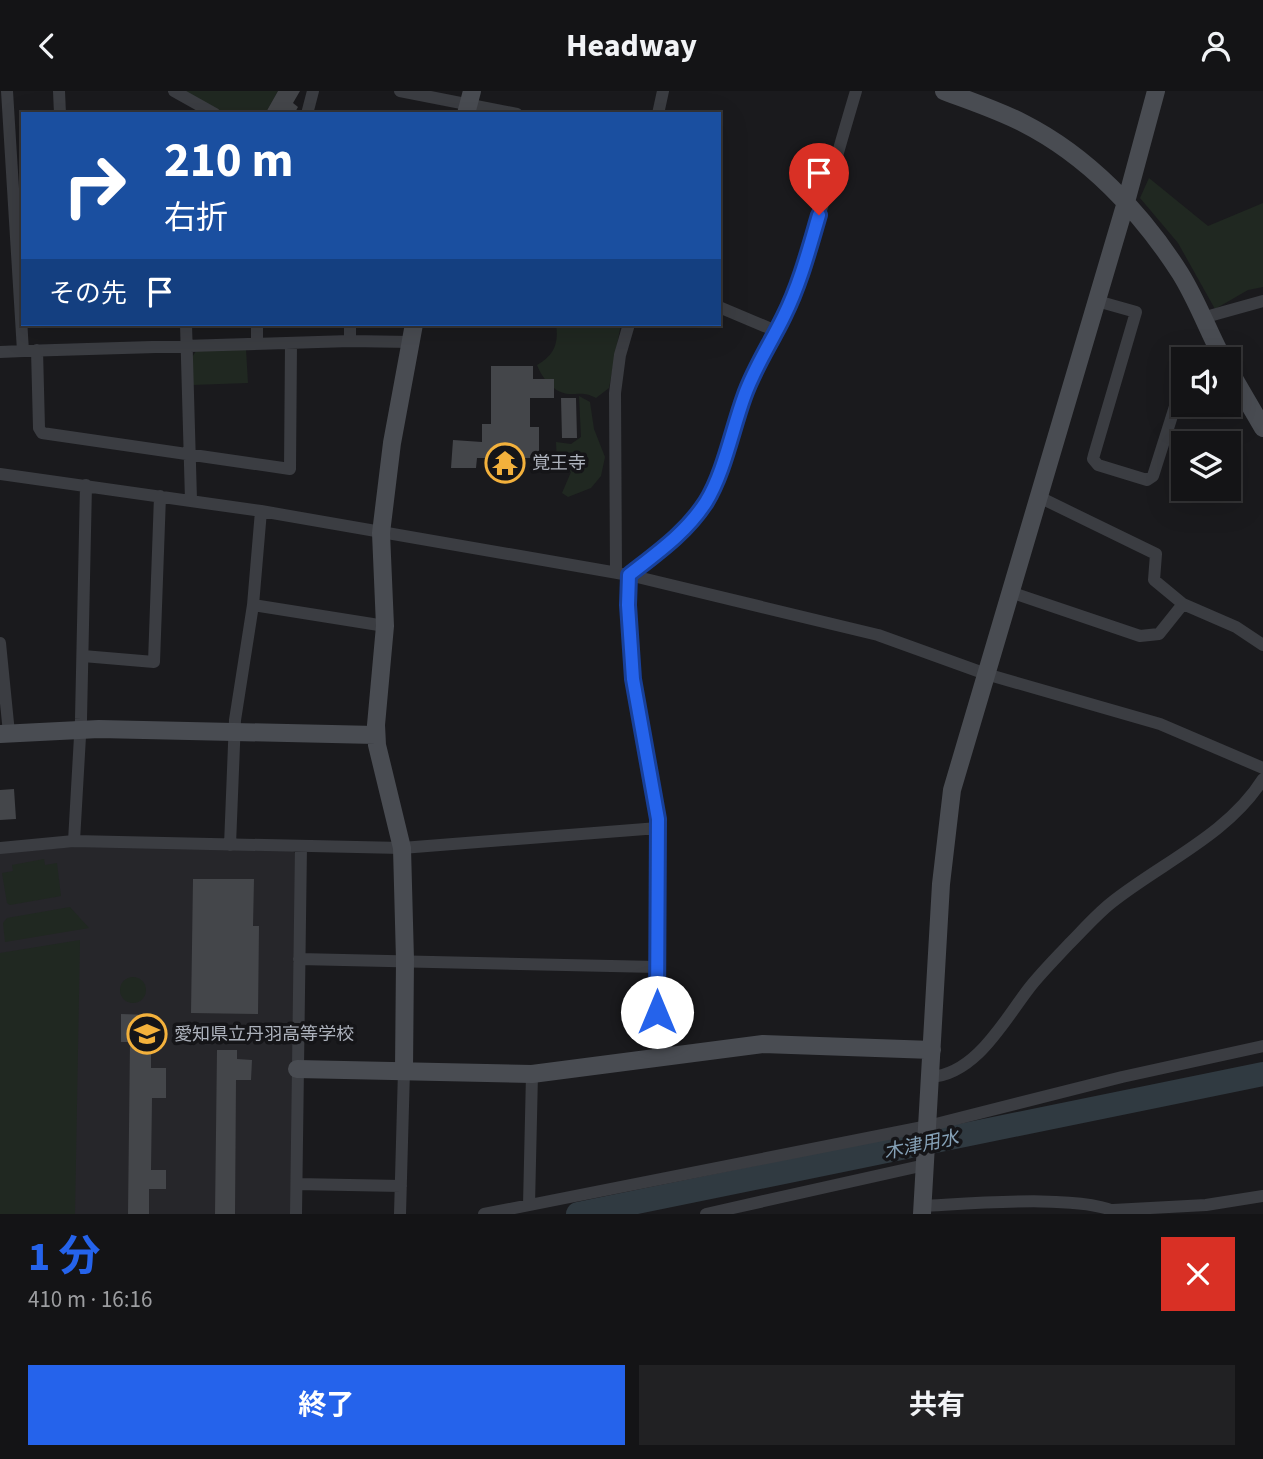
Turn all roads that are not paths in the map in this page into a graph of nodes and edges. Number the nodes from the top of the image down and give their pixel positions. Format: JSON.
{"nodes":[{"id":1,"x":7,"y":91,"type":"edge"},
{"id":2,"x":59,"y":91,"type":"edge"},
{"id":3,"x":174,"y":91,"type":"edge"},
{"id":4,"x":313,"y":91,"type":"edge"},
{"id":5,"x":400,"y":91,"type":"edge"},
{"id":6,"x":663,"y":91,"type":"edge"},
{"id":7,"x":856,"y":91,"type":"edge"},
{"id":8,"x":944,"y":91,"type":"edge"},
{"id":9,"x":1156,"y":91,"type":"edge"},
{"id":10,"x":469,"y":103,"type":"edge"},
{"id":11,"x":60,"y":112,"type":"edge"},
{"id":12,"x":211,"y":112,"type":"edge"},
{"id":13,"x":308,"y":112,"type":"edge"},
{"id":14,"x":508,"y":112,"type":"edge"},
{"id":15,"x":658,"y":112,"type":"edge"},
{"id":16,"x":16,"y":143,"type":"edge"},
{"id":17,"x":1126,"y":202,"type":"junction"},
{"id":18,"x":19,"y":210,"type":"edge"},
{"id":19,"x":21,"y":281,"type":"edge"},
{"id":20,"x":1097,"y":301,"type":"junction"},
{"id":21,"x":1263,"y":301,"type":"edge"},
{"id":22,"x":721,"y":308,"type":"edge"},
{"id":23,"x":1202,"y":318,"type":"junction"},
{"id":24,"x":22,"y":326,"type":"edge"},
{"id":25,"x":186,"y":326,"type":"edge"},
{"id":26,"x":257,"y":326,"type":"edge"},
{"id":27,"x":349,"y":326,"type":"edge"},
{"id":28,"x":628,"y":326,"type":"edge"},
{"id":29,"x":776,"y":331,"type":"junction"},
{"id":30,"x":413,"y":333,"type":"edge"},
{"id":31,"x":350,"y":341,"type":"junction"},
{"id":32,"x":257,"y":344,"type":"junction"},
{"id":33,"x":291,"y":344,"type":"junction"},
{"id":34,"x":187,"y":345,"type":"junction"},
{"id":35,"x":1217,"y":347,"type":"edge"},
{"id":36,"x":37,"y":350,"type":"junction"},
{"id":37,"x":23,"y":351,"type":"junction"},
{"id":38,"x":0,"y":352,"type":"edge"},
{"id":39,"x":1241,"y":390,"type":"edge"},
{"id":40,"x":1172,"y":417,"type":"edge"},
{"id":41,"x":1263,"y":428,"type":"edge"},
{"id":42,"x":191,"y":455,"type":"junction"},
{"id":43,"x":0,"y":474,"type":"edge"},
{"id":44,"x":86,"y":485,"type":"junction"},
{"id":45,"x":160,"y":496,"type":"junction"},
{"id":46,"x":1039,"y":497,"type":"junction"},
{"id":47,"x":191,"y":500,"type":"junction"},
{"id":48,"x":261,"y":511,"type":"junction"},
{"id":49,"x":381,"y":533,"type":"junction"},
{"id":50,"x":623,"y":574,"type":"junction"},
{"id":51,"x":1010,"y":592,"type":"junction"},
{"id":52,"x":1183,"y":604,"type":"junction"},
{"id":53,"x":253,"y":605,"type":"junction"},
{"id":54,"x":385,"y":626,"type":"junction"},
{"id":55,"x":0,"y":643,"type":"edge"},
{"id":56,"x":1263,"y":645,"type":"edge"},
{"id":57,"x":83,"y":656,"type":"junction"},
{"id":58,"x":1,"y":671,"type":"edge"},
{"id":59,"x":986,"y":674,"type":"junction"},
{"id":60,"x":80,"y":730,"type":"junction"},
{"id":61,"x":234,"y":732,"type":"junction"},
{"id":62,"x":7,"y":734,"type":"edge"},
{"id":63,"x":376,"y":735,"type":"junction"},
{"id":64,"x":1263,"y":768,"type":"edge"},
{"id":65,"x":1263,"y":779,"type":"edge"},
{"id":66,"x":658,"y":828,"type":"junction"},
{"id":67,"x":74,"y":841,"type":"junction"},
{"id":68,"x":230,"y":845,"type":"junction"},
{"id":69,"x":301,"y":846,"type":"junction"},
{"id":70,"x":0,"y":848,"type":"edge"},
{"id":71,"x":402,"y":848,"type":"junction"},
{"id":72,"x":299,"y":958,"type":"junction"},
{"id":73,"x":405,"y":960,"type":"junction"},
{"id":74,"x":657,"y":967,"type":"junction"},
{"id":75,"x":1263,"y":1046,"type":"edge"},
{"id":76,"x":932,"y":1050,"type":"junction"},
{"id":77,"x":658,"y":1058,"type":"junction"},
{"id":78,"x":297,"y":1069,"type":"junction"},
{"id":79,"x":404,"y":1070,"type":"junction"},
{"id":80,"x":532,"y":1074,"type":"junction"},
{"id":81,"x":930,"y":1077,"type":"junction"},
{"id":82,"x":928,"y":1126,"type":"junction"},
{"id":83,"x":925,"y":1162,"type":"junction"},
{"id":84,"x":297,"y":1184,"type":"junction"},
{"id":85,"x":401,"y":1186,"type":"junction"},
{"id":86,"x":1263,"y":1196,"type":"edge"},
{"id":87,"x":529,"y":1205,"type":"junction"},
{"id":88,"x":923,"y":1210,"type":"edge"},
{"id":89,"x":1116,"y":1212,"type":"edge"},
{"id":90,"x":296,"y":1214,"type":"edge"},
{"id":91,"x":400,"y":1214,"type":"edge"},
{"id":92,"x":484,"y":1214,"type":"edge"},
{"id":93,"x":706,"y":1214,"type":"edge"}],
"edges":[{"from":1,"to":16,"type":"street"},
{"from":2,"to":11,"type":"street"},
{"from":3,"to":12,"type":"street"},
{"from":4,"to":13,"type":"street"},
{"from":5,"to":10,"type":"street"},
{"from":6,"to":15,"type":"street"},
{"from":7,"to":29,"type":"street"},
{"from":8,"to":17,"type":"street"},
{"from":9,"to":17,"type":"street"},
{"from":10,"to":14,"type":"street"},
{"from":16,"to":18,"type":"street"},
{"from":17,"to":20,"type":"street"},
{"from":17,"to":23,"type":"street"},
{"from":18,"to":19,"type":"street"},
{"from":20,"to":40,"type":"street"},
{"from":20,"to":46,"type":"street"},
{"from":21,"to":23,"type":"street"},
{"from":22,"to":29,"type":"street"},
{"from":23,"to":35,"type":"street"},
{"from":24,"to":37,"type":"street"},
{"from":25,"to":34,"type":"street"},
{"from":26,"to":32,"type":"street"},
{"from":27,"to":31,"type":"street"},
{"from":28,"to":50,"type":"street"},
{"from":29,"to":50,"type":"street"},
{"from":30,"to":31,"type":"street"},
{"from":30,"to":49,"type":"street"},
{"from":31,"to":33,"type":"street"},
{"from":32,"to":33,"type":"street"},
{"from":32,"to":34,"type":"street"},
{"from":33,"to":42,"type":"street"},
{"from":34,"to":36,"type":"street"},
{"from":34,"to":42,"type":"street"},
{"from":36,"to":37,"type":"street"},
{"from":36,"to":42,"type":"street"},
{"from":37,"to":38,"type":"street"},
{"from":39,"to":41,"type":"street"},
{"from":42,"to":47,"type":"street"},
{"from":43,"to":44,"type":"street"},
{"from":44,"to":45,"type":"street"},
{"from":44,"to":57,"type":"street"},
{"from":45,"to":47,"type":"street"},
{"from":45,"to":57,"type":"street"},
{"from":46,"to":51,"type":"street"},
{"from":46,"to":52,"type":"street"},
{"from":47,"to":48,"type":"street"},
{"from":48,"to":49,"type":"street"},
{"from":48,"to":53,"type":"street"},
{"from":49,"to":50,"type":"street"},
{"from":49,"to":54,"type":"street"},
{"from":50,"to":59,"type":"street"},
{"from":50,"to":66,"type":"street"},
{"from":51,"to":52,"type":"street"},
{"from":51,"to":59,"type":"street"},
{"from":52,"to":56,"type":"street"},
{"from":53,"to":54,"type":"street"},
{"from":53,"to":61,"type":"street"},
{"from":54,"to":63,"type":"street"},
{"from":55,"to":58,"type":"street"},
{"from":57,"to":60,"type":"street"},
{"from":58,"to":62,"type":"street"},
{"from":59,"to":64,"type":"street"},
{"from":59,"to":76,"type":"street"},
{"from":60,"to":61,"type":"street"},
{"from":60,"to":62,"type":"street"},
{"from":60,"to":67,"type":"street"},
{"from":61,"to":63,"type":"street"},
{"from":61,"to":68,"type":"street"},
{"from":63,"to":71,"type":"street"},
{"from":65,"to":81,"type":"street"},
{"from":66,"to":71,"type":"street"},
{"from":66,"to":74,"type":"street"},
{"from":67,"to":68,"type":"street"},
{"from":67,"to":70,"type":"street"},
{"from":68,"to":69,"type":"street"},
{"from":69,"to":71,"type":"street"},
{"from":69,"to":72,"type":"street"},
{"from":71,"to":73,"type":"street"},
{"from":72,"to":73,"type":"street"},
{"from":72,"to":78,"type":"street"},
{"from":73,"to":74,"type":"street"},
{"from":73,"to":79,"type":"street"},
{"from":74,"to":77,"type":"street"},
{"from":75,"to":82,"type":"street"},
{"from":76,"to":77,"type":"street"},
{"from":76,"to":81,"type":"street"},
{"from":77,"to":80,"type":"street"},
{"from":78,"to":79,"type":"street"},
{"from":78,"to":84,"type":"street"},
{"from":79,"to":80,"type":"street"},
{"from":79,"to":85,"type":"street"},
{"from":80,"to":87,"type":"street"},
{"from":81,"to":82,"type":"street"},
{"from":82,"to":83,"type":"street"},
{"from":82,"to":87,"type":"street"},
{"from":83,"to":88,"type":"street"},
{"from":83,"to":93,"type":"street"},
{"from":84,"to":85,"type":"street"},
{"from":84,"to":90,"type":"street"},
{"from":85,"to":91,"type":"street"},
{"from":86,"to":89,"type":"street"},
{"from":87,"to":92,"type":"street"},
{"from":88,"to":89,"type":"street"}]}
